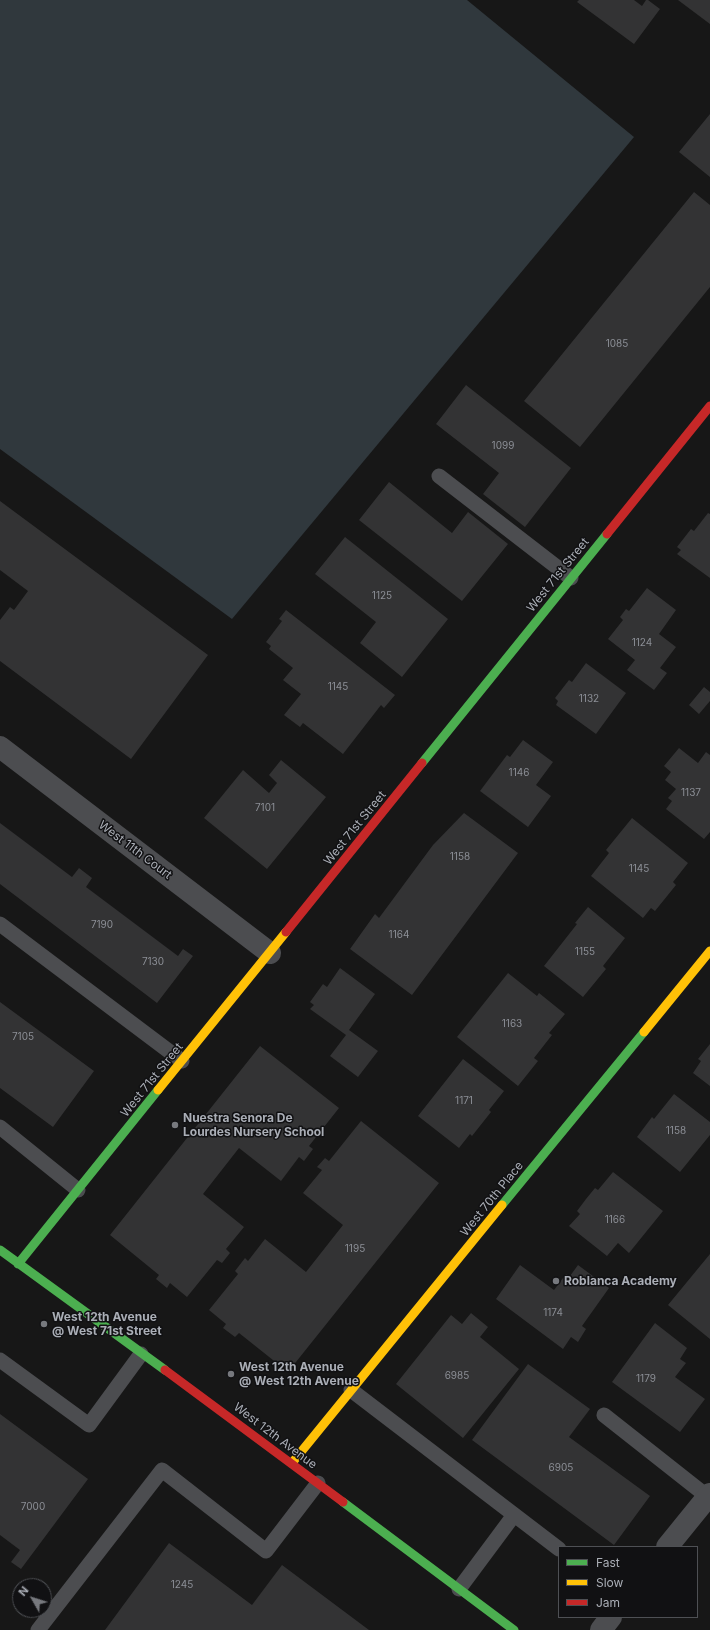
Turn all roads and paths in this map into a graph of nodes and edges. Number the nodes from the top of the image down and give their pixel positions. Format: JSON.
{"nodes":[{"id":1,"x":710,"y":406,"type":"edge"},
{"id":2,"x":439,"y":476,"type":"dead end"},
{"id":3,"x":571,"y":578,"type":"junction"},
{"id":4,"x":0,"y":748,"type":"edge"},
{"id":5,"x":0,"y":924,"type":"edge"},
{"id":6,"x":710,"y":951,"type":"edge"},
{"id":7,"x":270,"y":953,"type":"junction"},
{"id":8,"x":182,"y":1061,"type":"junction"},
{"id":9,"x":0,"y":1127,"type":"edge"},
{"id":10,"x":78,"y":1190,"type":"junction"},
{"id":11,"x":0,"y":1250,"type":"edge"},
{"id":12,"x":18,"y":1264,"type":"junction"},
{"id":13,"x":141,"y":1354,"type":"junction"},
{"id":14,"x":0,"y":1360,"type":"edge"},
{"id":15,"x":351,"y":1390,"type":"junction"},
{"id":16,"x":604,"y":1415,"type":"dead end"},
{"id":17,"x":292,"y":1463,"type":"junction"},
{"id":18,"x":318,"y":1483,"type":"junction"},
{"id":19,"x":709,"y":1495,"type":"edge"},
{"id":20,"x":514,"y":1515,"type":"junction"},
{"id":21,"x":668,"y":1546,"type":"edge"},
{"id":22,"x":558,"y":1548,"type":"edge"},
{"id":23,"x":459,"y":1589,"type":"junction"},
{"id":24,"x":610,"y":1618,"type":"edge"},
{"id":25,"x":38,"y":1630,"type":"edge"},
{"id":26,"x":514,"y":1630,"type":"edge"},
{"id":27,"x":601,"y":1630,"type":"edge"}],
"edges":[{"from":1,"to":3,"type":"street","name":"West 71st Street"},
{"from":2,"to":3,"type":"lane"},
{"from":3,"to":7,"type":"street","name":"West 71st Street"},
{"from":4,"to":7,"type":"street","name":"West 11th Court"},
{"from":5,"to":8,"type":"lane"},
{"from":6,"to":15,"type":"street","name":"West 70th Place"},
{"from":7,"to":8,"type":"street","name":"West 71st Street"},
{"from":8,"to":10,"type":"street","name":"West 71st Street"},
{"from":9,"to":10,"type":"lane"},
{"from":10,"to":12,"type":"street","name":"West 71st Street"},
{"from":11,"to":12,"type":"street","name":"West 12th Avenue"},
{"from":12,"to":13,"type":"street","name":"West 12th Avenue"},
{"from":13,"to":14,"type":"lane"},
{"from":13,"to":17,"type":"street","name":"West 12th Avenue"},
{"from":15,"to":17,"type":"street","name":"West 70th Place"},
{"from":15,"to":20,"type":"lane"},
{"from":16,"to":19,"type":"lane"},
{"from":17,"to":18,"type":"street","name":"West 12th Avenue"},
{"from":18,"to":23,"type":"street","name":"West 12th Avenue"},
{"from":18,"to":25,"type":"lane"},
{"from":19,"to":21,"type":"street"},
{"from":20,"to":22,"type":"lane"},
{"from":20,"to":23,"type":"lane"},
{"from":23,"to":26,"type":"street","name":"West 12th Avenue"},
{"from":24,"to":27,"type":"street"}]}
